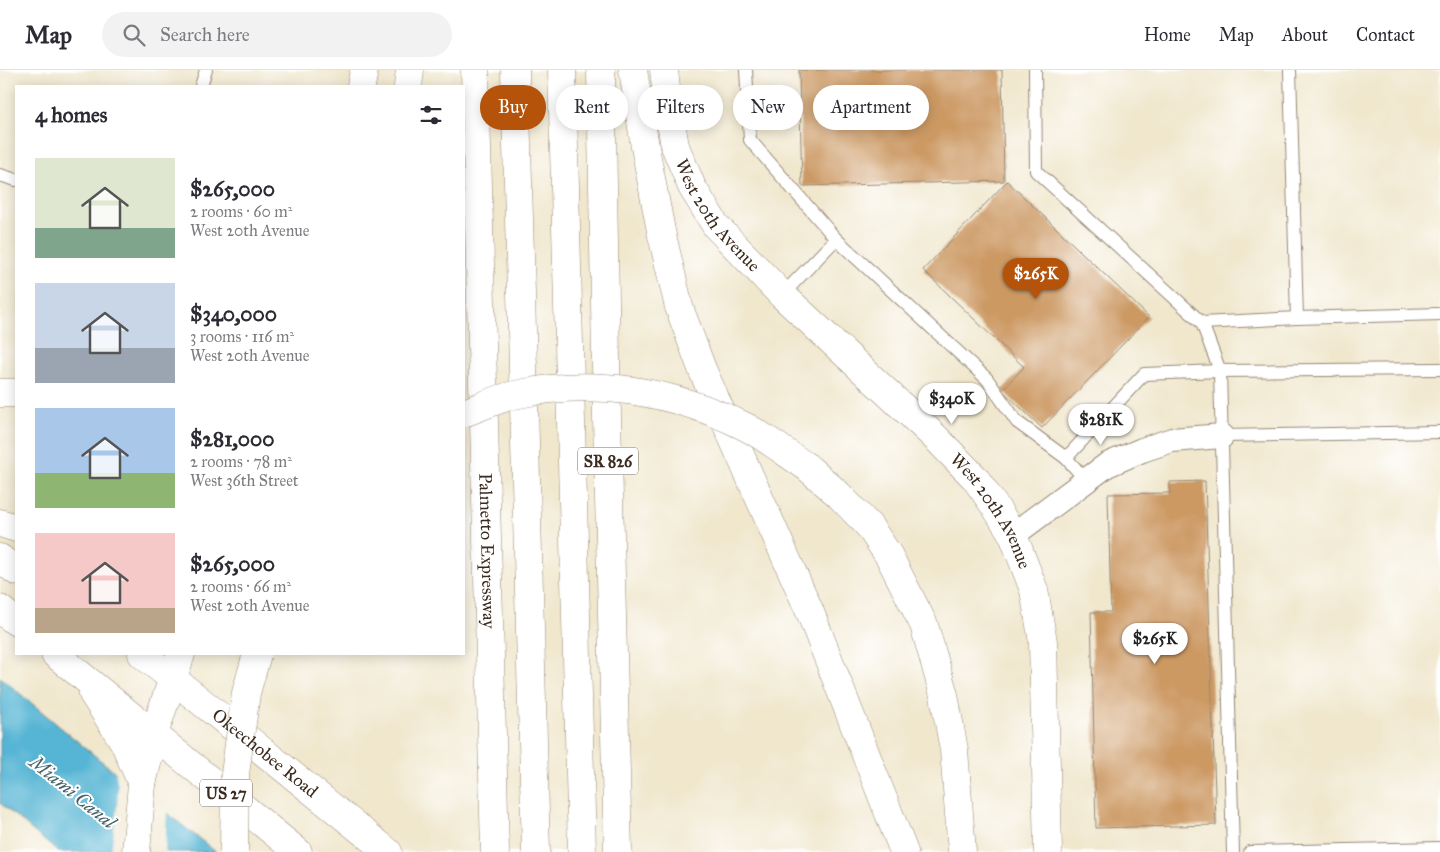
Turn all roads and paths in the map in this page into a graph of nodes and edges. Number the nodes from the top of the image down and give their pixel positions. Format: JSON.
{"nodes":[{"id":1,"x":206,"y":70,"type":"edge"},
{"id":2,"x":364,"y":70,"type":"edge"},
{"id":3,"x":410,"y":70,"type":"edge"},
{"id":4,"x":475,"y":70,"type":"edge"},
{"id":5,"x":515,"y":70,"type":"edge"},
{"id":6,"x":562,"y":70,"type":"edge"},
{"id":7,"x":601,"y":70,"type":"edge"},
{"id":8,"x":633,"y":70,"type":"edge"},
{"id":9,"x":664,"y":70,"type":"edge"},
{"id":10,"x":746,"y":70,"type":"edge"},
{"id":11,"x":1035,"y":70,"type":"edge"},
{"id":12,"x":1290,"y":70,"type":"edge"},
{"id":13,"x":201,"y":85,"type":"edge"},
{"id":14,"x":361,"y":85,"type":"edge"},
{"id":15,"x":408,"y":85,"type":"edge"},
{"id":16,"x":0,"y":176,"type":"edge"},
{"id":17,"x":15,"y":180,"type":"edge"},
{"id":18,"x":836,"y":239,"type":"junction"},
{"id":19,"x":782,"y":295,"type":"junction"},
{"id":20,"x":1440,"y":314,"type":"edge"},
{"id":21,"x":1297,"y":318,"type":"junction"},
{"id":22,"x":1202,"y":323,"type":"junction"},
{"id":23,"x":1440,"y":369,"type":"edge"},
{"id":24,"x":1220,"y":372,"type":"junction"},
{"id":25,"x":0,"y":393,"type":"edge"},
{"id":26,"x":15,"y":393,"type":"edge"},
{"id":27,"x":465,"y":412,"type":"edge"},
{"id":28,"x":1440,"y":432,"type":"edge"},
{"id":29,"x":1222,"y":436,"type":"junction"},
{"id":30,"x":1066,"y":458,"type":"junction"},
{"id":31,"x":1086,"y":480,"type":"junction"},
{"id":32,"x":0,"y":523,"type":"edge"},
{"id":33,"x":15,"y":528,"type":"edge"},
{"id":34,"x":1013,"y":534,"type":"junction"},
{"id":35,"x":0,"y":541,"type":"edge"},
{"id":36,"x":15,"y":553,"type":"edge"},
{"id":37,"x":0,"y":558,"type":"edge"},
{"id":38,"x":15,"y":570,"type":"edge"},
{"id":39,"x":0,"y":609,"type":"edge"},
{"id":40,"x":15,"y":621,"type":"edge"},
{"id":41,"x":56,"y":655,"type":"edge"},
{"id":42,"x":128,"y":655,"type":"edge"},
{"id":43,"x":145,"y":655,"type":"edge"},
{"id":44,"x":257,"y":655,"type":"edge"},
{"id":45,"x":177,"y":666,"type":"edge"},
{"id":46,"x":81,"y":675,"type":"junction"},
{"id":47,"x":154,"y":734,"type":"junction"},
{"id":48,"x":142,"y":784,"type":"junction"},
{"id":49,"x":1440,"y":848,"type":"edge"},
{"id":50,"x":136,"y":852,"type":"edge"},
{"id":51,"x":234,"y":852,"type":"edge"},
{"id":52,"x":298,"y":852,"type":"edge"},
{"id":53,"x":388,"y":852,"type":"edge"},
{"id":54,"x":495,"y":852,"type":"edge"},
{"id":55,"x":536,"y":852,"type":"edge"},
{"id":56,"x":582,"y":852,"type":"edge"},
{"id":57,"x":618,"y":852,"type":"edge"},
{"id":58,"x":904,"y":852,"type":"edge"},
{"id":59,"x":962,"y":852,"type":"edge"},
{"id":60,"x":1048,"y":852,"type":"edge"},
{"id":61,"x":1233,"y":852,"type":"edge"},
{"id":62,"x":1250,"y":852,"type":"edge"}],
"edges":[{"from":1,"to":13,"type":"lane"},
{"from":2,"to":14,"type":"main road"},
{"from":3,"to":15,"type":"main road"},
{"from":4,"to":54,"type":"main road","name":"Palmetto Expressway"},
{"from":5,"to":55,"type":"main road"},
{"from":6,"to":56,"type":"main road"},
{"from":7,"to":57,"type":"main road","number":"SR 826"},
{"from":8,"to":58,"type":"main road"},
{"from":9,"to":19,"type":"main road","name":"West 20th Avenue"},
{"from":10,"to":18,"type":"lane"},
{"from":11,"to":22,"type":"lane"},
{"from":12,"to":21,"type":"lane"},
{"from":16,"to":17,"type":"lane"},
{"from":18,"to":19,"type":"lane"},
{"from":18,"to":30,"type":"lane"},
{"from":19,"to":34,"type":"main road","name":"West 20th Avenue"},
{"from":20,"to":21,"type":"lane"},
{"from":21,"to":22,"type":"lane"},
{"from":22,"to":24,"type":"lane"},
{"from":23,"to":24,"type":"lane"},
{"from":24,"to":29,"type":"lane"},
{"from":24,"to":30,"type":"lane"},
{"from":25,"to":26,"type":"main road"},
{"from":27,"to":59,"type":"main road","bridge":true},
{"from":28,"to":29,"type":"lane"},
{"from":29,"to":31,"type":"street"},
{"from":29,"to":61,"type":"lane"},
{"from":30,"to":31,"type":"lane"},
{"from":31,"to":34,"type":"street"},
{"from":32,"to":33,"type":"main road"},
{"from":34,"to":60,"type":"main road","name":"West 20th Avenue"},
{"from":35,"to":36,"type":"main road"},
{"from":37,"to":38,"type":"main road"},
{"from":39,"to":40,"type":"main road"},
{"from":41,"to":46,"type":"main road","number":"US 27"},
{"from":42,"to":45,"type":"main road"},
{"from":43,"to":45,"type":"main road","name":"Okeechobee Road"},
{"from":44,"to":51,"type":"main road","bridge":true},
{"from":45,"to":47,"type":"main road"},
{"from":45,"to":53,"type":"main road","name":"Okeechobee Road"},
{"from":46,"to":47,"type":"main road","number":"US 27"},
{"from":46,"to":48,"type":"main road"},
{"from":47,"to":48,"type":"main road"},
{"from":47,"to":52,"type":"main road","number":"US 27"},
{"from":48,"to":50,"type":"main road"},
{"from":49,"to":62,"type":"lane"}]}
